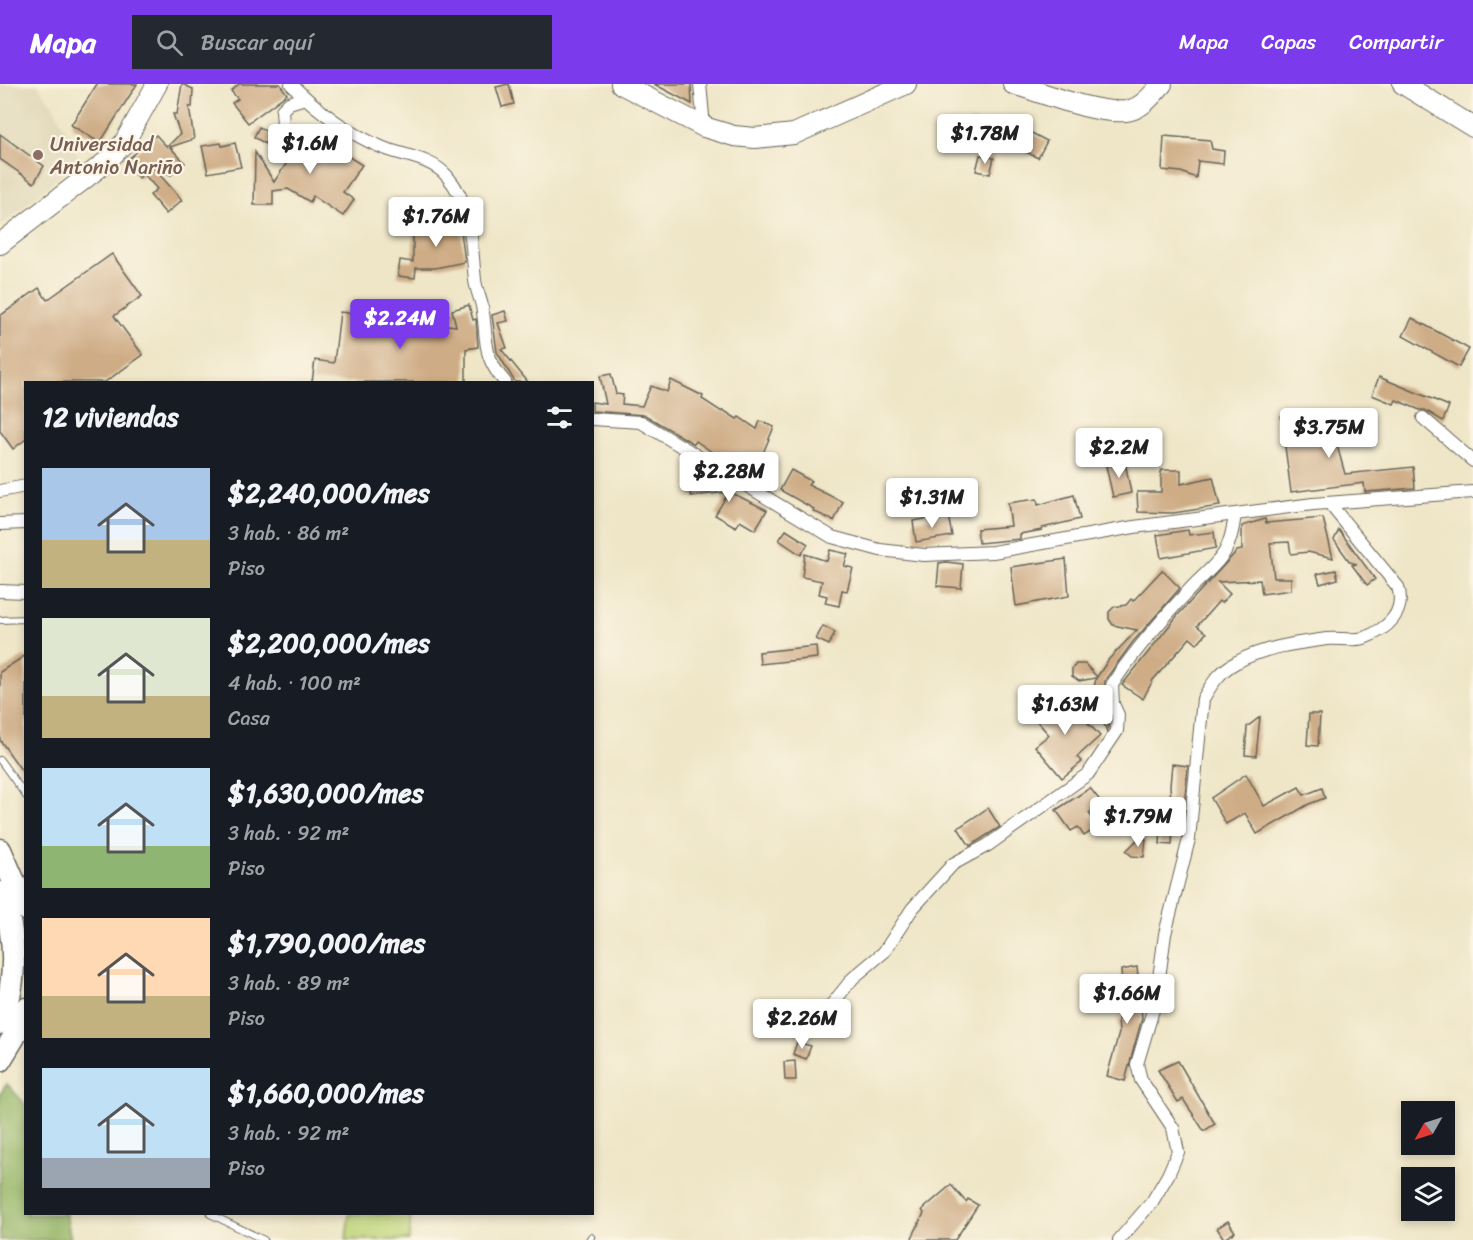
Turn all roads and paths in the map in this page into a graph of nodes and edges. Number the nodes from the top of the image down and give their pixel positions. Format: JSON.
{"nodes":[{"id":1,"x":157,"y":84,"type":"edge"},
{"id":2,"x":291,"y":84,"type":"edge"},
{"id":3,"x":700,"y":84,"type":"edge"},
{"id":4,"x":906,"y":84,"type":"edge"},
{"id":5,"x":1013,"y":84,"type":"edge"},
{"id":6,"x":1162,"y":84,"type":"edge"},
{"id":7,"x":1403,"y":84,"type":"edge"},
{"id":8,"x":626,"y":85,"type":"edge"},
{"id":9,"x":305,"y":98,"type":"junction"},
{"id":10,"x":704,"y":127,"type":"junction"},
{"id":11,"x":1473,"y":127,"type":"edge"},
{"id":12,"x":277,"y":156,"type":"dead end"},
{"id":13,"x":5,"y":237,"type":"edge"},
{"id":14,"x":504,"y":381,"type":"edge"},
{"id":15,"x":1423,"y":418,"type":"dead end"},
{"id":16,"x":594,"y":419,"type":"edge"},
{"id":17,"x":1473,"y":461,"type":"edge"},
{"id":18,"x":24,"y":486,"type":"edge"},
{"id":19,"x":0,"y":491,"type":"edge"},
{"id":20,"x":1473,"y":492,"type":"edge"},
{"id":21,"x":1329,"y":503,"type":"junction"},
{"id":22,"x":1235,"y":515,"type":"junction"},
{"id":23,"x":24,"y":523,"type":"edge"},
{"id":24,"x":0,"y":524,"type":"edge"},
{"id":25,"x":0,"y":591,"type":"edge"},
{"id":26,"x":24,"y":592,"type":"edge"},
{"id":27,"x":24,"y":619,"type":"edge"},
{"id":28,"x":0,"y":620,"type":"edge"},
{"id":29,"x":0,"y":760,"type":"edge"},
{"id":30,"x":24,"y":793,"type":"edge"},
{"id":31,"x":0,"y":850,"type":"edge"},
{"id":32,"x":0,"y":893,"type":"edge"},
{"id":33,"x":24,"y":904,"type":"edge"},
{"id":34,"x":829,"y":1008,"type":"dead end"},
{"id":35,"x":24,"y":1014,"type":"edge"},
{"id":36,"x":0,"y":1023,"type":"edge"},
{"id":37,"x":0,"y":1060,"type":"edge"},
{"id":38,"x":212,"y":1215,"type":"edge"},
{"id":39,"x":264,"y":1240,"type":"edge"},
{"id":40,"x":1119,"y":1240,"type":"edge"}],
"edges":[{"from":1,"to":13,"type":"main road"},
{"from":2,"to":9,"type":"street"},
{"from":3,"to":10,"type":"street"},
{"from":4,"to":10,"type":"main road"},
{"from":5,"to":6,"type":"main road"},
{"from":7,"to":11,"type":"main road"},
{"from":8,"to":10,"type":"main road"},
{"from":9,"to":12,"type":"street"},
{"from":9,"to":14,"type":"street"},
{"from":15,"to":17,"type":"street"},
{"from":16,"to":22,"type":"street"},
{"from":18,"to":19,"type":"street"},
{"from":20,"to":21,"type":"street"},
{"from":21,"to":22,"type":"street"},
{"from":21,"to":40,"type":"street"},
{"from":22,"to":34,"type":"street"},
{"from":23,"to":24,"type":"street"},
{"from":25,"to":26,"type":"street"},
{"from":27,"to":28,"type":"lane"},
{"from":29,"to":30,"type":"lane"},
{"from":31,"to":33,"type":"highway"},
{"from":32,"to":36,"type":"highway"},
{"from":35,"to":37,"type":"highway"},
{"from":38,"to":39,"type":"lane"}]}
